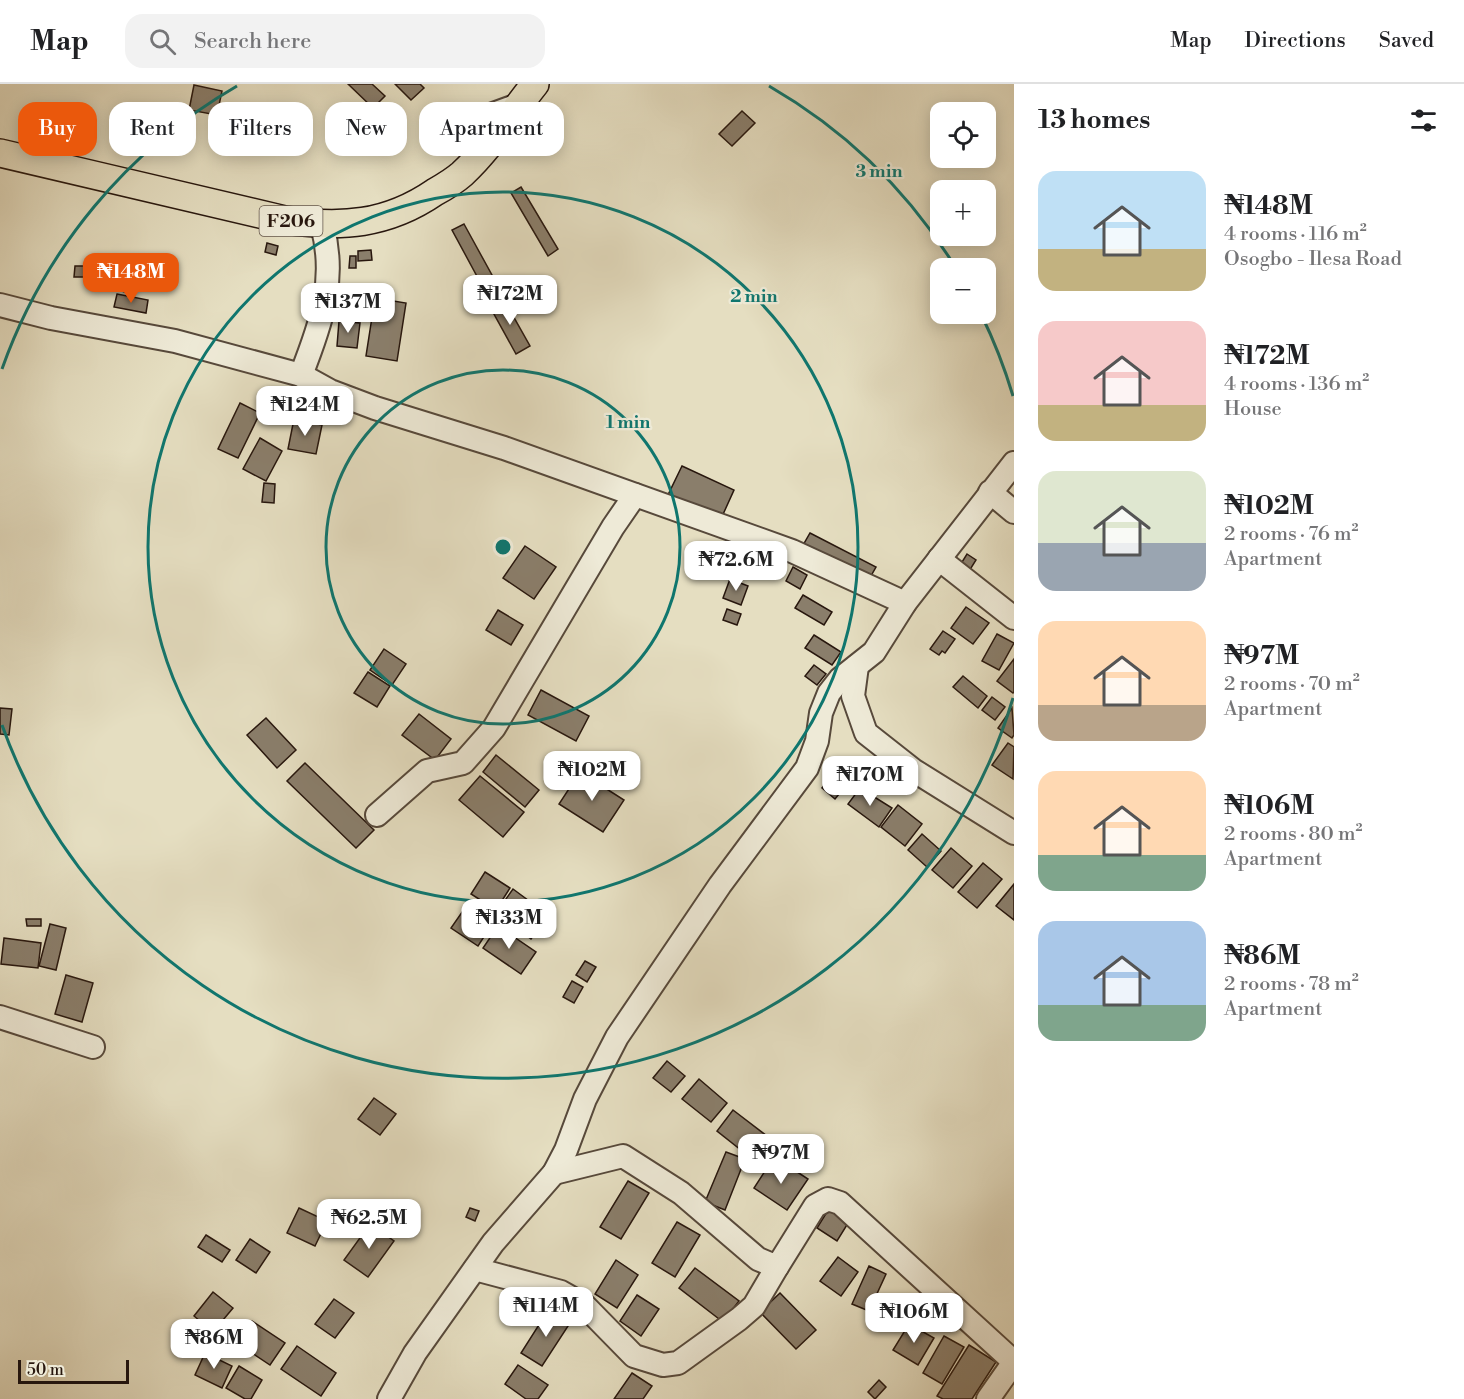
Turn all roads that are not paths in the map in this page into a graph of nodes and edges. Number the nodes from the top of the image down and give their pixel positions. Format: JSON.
{"nodes":[{"id":1,"x":535,"y":84,"type":"edge"},
{"id":2,"x":520,"y":102,"type":"edge"},
{"id":3,"x":0,"y":153,"type":"edge"},
{"id":4,"x":476,"y":156,"type":"edge"},
{"id":5,"x":322,"y":225,"type":"junction"},
{"id":6,"x":0,"y":305,"type":"edge"},
{"id":7,"x":301,"y":375,"type":"junction"},
{"id":8,"x":1014,"y":463,"type":"edge"},
{"id":9,"x":990,"y":492,"type":"junction"},
{"id":10,"x":635,"y":495,"type":"junction"},
{"id":11,"x":1014,"y":512,"type":"edge"},
{"id":12,"x":939,"y":559,"type":"junction"},
{"id":13,"x":905,"y":603,"type":"junction"},
{"id":14,"x":1014,"y":618,"type":"edge"},
{"id":15,"x":857,"y":666,"type":"junction"},
{"id":16,"x":377,"y":815,"type":"dead end"},
{"id":17,"x":1014,"y":833,"type":"edge"},
{"id":18,"x":0,"y":1017,"type":"edge"},
{"id":19,"x":93,"y":1047,"type":"dead end"},
{"id":20,"x":554,"y":1173,"type":"junction"},
{"id":21,"x":777,"y":1267,"type":"junction"},
{"id":22,"x":475,"y":1269,"type":"junction"},
{"id":23,"x":1014,"y":1362,"type":"edge"},
{"id":24,"x":389,"y":1399,"type":"edge"},
{"id":25,"x":988,"y":1399,"type":"edge"}],
"edges":[{"from":1,"to":2,"type":"main road","number":"F206"},
{"from":3,"to":5,"type":"main road","number":"F206"},
{"from":4,"to":5,"type":"main road","number":"F206"},
{"from":5,"to":7,"type":"street"},
{"from":6,"to":7,"type":"street"},
{"from":7,"to":10,"type":"street"},
{"from":8,"to":9,"type":"street"},
{"from":9,"to":11,"type":"street"},
{"from":9,"to":12,"type":"street"},
{"from":10,"to":13,"type":"street"},
{"from":10,"to":16,"type":"street"},
{"from":12,"to":13,"type":"street"},
{"from":12,"to":14,"type":"street"},
{"from":13,"to":15,"type":"street"},
{"from":15,"to":17,"type":"street"},
{"from":15,"to":20,"type":"street"},
{"from":18,"to":19,"type":"street"},
{"from":20,"to":21,"type":"street"},
{"from":20,"to":22,"type":"street"},
{"from":21,"to":22,"type":"street"},
{"from":21,"to":23,"type":"street"},
{"from":22,"to":24,"type":"street"},
{"from":23,"to":25,"type":"street"}]}
